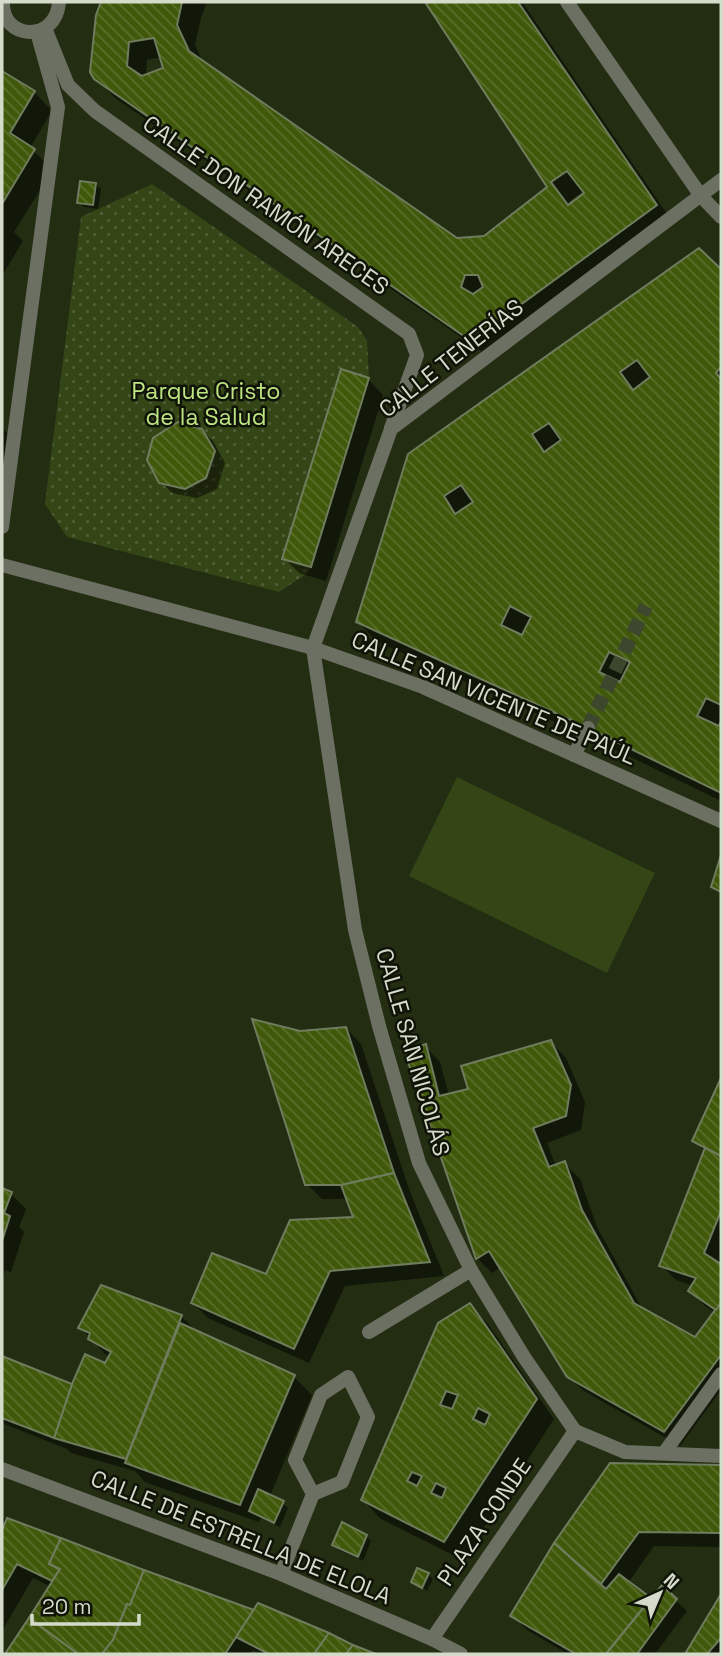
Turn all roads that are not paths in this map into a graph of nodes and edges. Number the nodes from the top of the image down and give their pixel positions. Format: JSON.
{"nodes":[{"id":1,"x":3,"y":2,"type":"edge"},
{"id":2,"x":59,"y":2,"type":"edge"},
{"id":3,"x":567,"y":2,"type":"edge"},
{"id":4,"x":2,"y":7,"type":"edge"},
{"id":5,"x":41,"y":30,"type":"junction"},
{"id":6,"x":721,"y":180,"type":"edge"},
{"id":7,"x":701,"y":196,"type":"junction"},
{"id":8,"x":721,"y":217,"type":"edge"},
{"id":9,"x":391,"y":429,"type":"junction"},
{"id":10,"x":2,"y":527,"type":"edge"},
{"id":11,"x":2,"y":565,"type":"edge"},
{"id":12,"x":313,"y":648,"type":"junction"},
{"id":13,"x":588,"y":728,"type":"tunnel mouth"},
{"id":14,"x":574,"y":755,"type":"junction"},
{"id":15,"x":721,"y":821,"type":"edge"},
{"id":16,"x":471,"y":1270,"type":"junction"},
{"id":17,"x":369,"y":1332,"type":"dead end"},
{"id":18,"x":721,"y":1374,"type":"edge"},
{"id":19,"x":575,"y":1431,"type":"junction"},
{"id":20,"x":664,"y":1453,"type":"junction"},
{"id":21,"x":721,"y":1456,"type":"edge"},
{"id":22,"x":2,"y":1469,"type":"edge"},
{"id":23,"x":313,"y":1494,"type":"junction"},
{"id":24,"x":281,"y":1574,"type":"junction"},
{"id":25,"x":432,"y":1639,"type":"junction"},
{"id":26,"x":461,"y":1654,"type":"edge"}],
"edges":[{"from":1,"to":4,"type":"street"},
{"from":2,"to":5,"type":"street"},
{"from":3,"to":7,"type":"street"},
{"from":4,"to":5,"type":"street"},
{"from":5,"to":9,"type":"street","name":"CALLE DON RAMÓN ARECES"},
{"from":5,"to":10,"type":"street"},
{"from":6,"to":7,"type":"street","name":"CALLE TENERÍAS"},
{"from":7,"to":8,"type":"street"},
{"from":7,"to":9,"type":"street","name":"CALLE TENERÍAS"},
{"from":9,"to":12,"type":"street","name":"CALLE TENERÍAS"},
{"from":11,"to":12,"type":"street","name":"CALLE SAN VICENTE DE PAÚL"},
{"from":12,"to":14,"type":"street","name":"CALLE SAN VICENTE DE PAÚL"},
{"from":12,"to":16,"type":"street","name":"CALLE SAN NICOLÁS"},
{"from":13,"to":14,"type":"street"},
{"from":14,"to":15,"type":"street","name":"CALLE SAN VICENTE DE PAÚL"},
{"from":16,"to":17,"type":"street"},
{"from":16,"to":19,"type":"street","name":"CALLE SAN NICOLÁS"},
{"from":18,"to":20,"type":"street"},
{"from":19,"to":20,"type":"street"},
{"from":19,"to":25,"type":"street","name":"PLAZA CONDE"},
{"from":20,"to":21,"type":"street"},
{"from":22,"to":24,"type":"street","name":"CALLE DE ESTRELLA DE ELOLA"},
{"from":23,"to":23,"type":"street"},
{"from":23,"to":24,"type":"street"},
{"from":24,"to":25,"type":"street","name":"CALLE DE ESTRELLA DE ELOLA"},
{"from":25,"to":26,"type":"street","name":"CALLE DE ESTRELLA DE ELOLA"}]}
